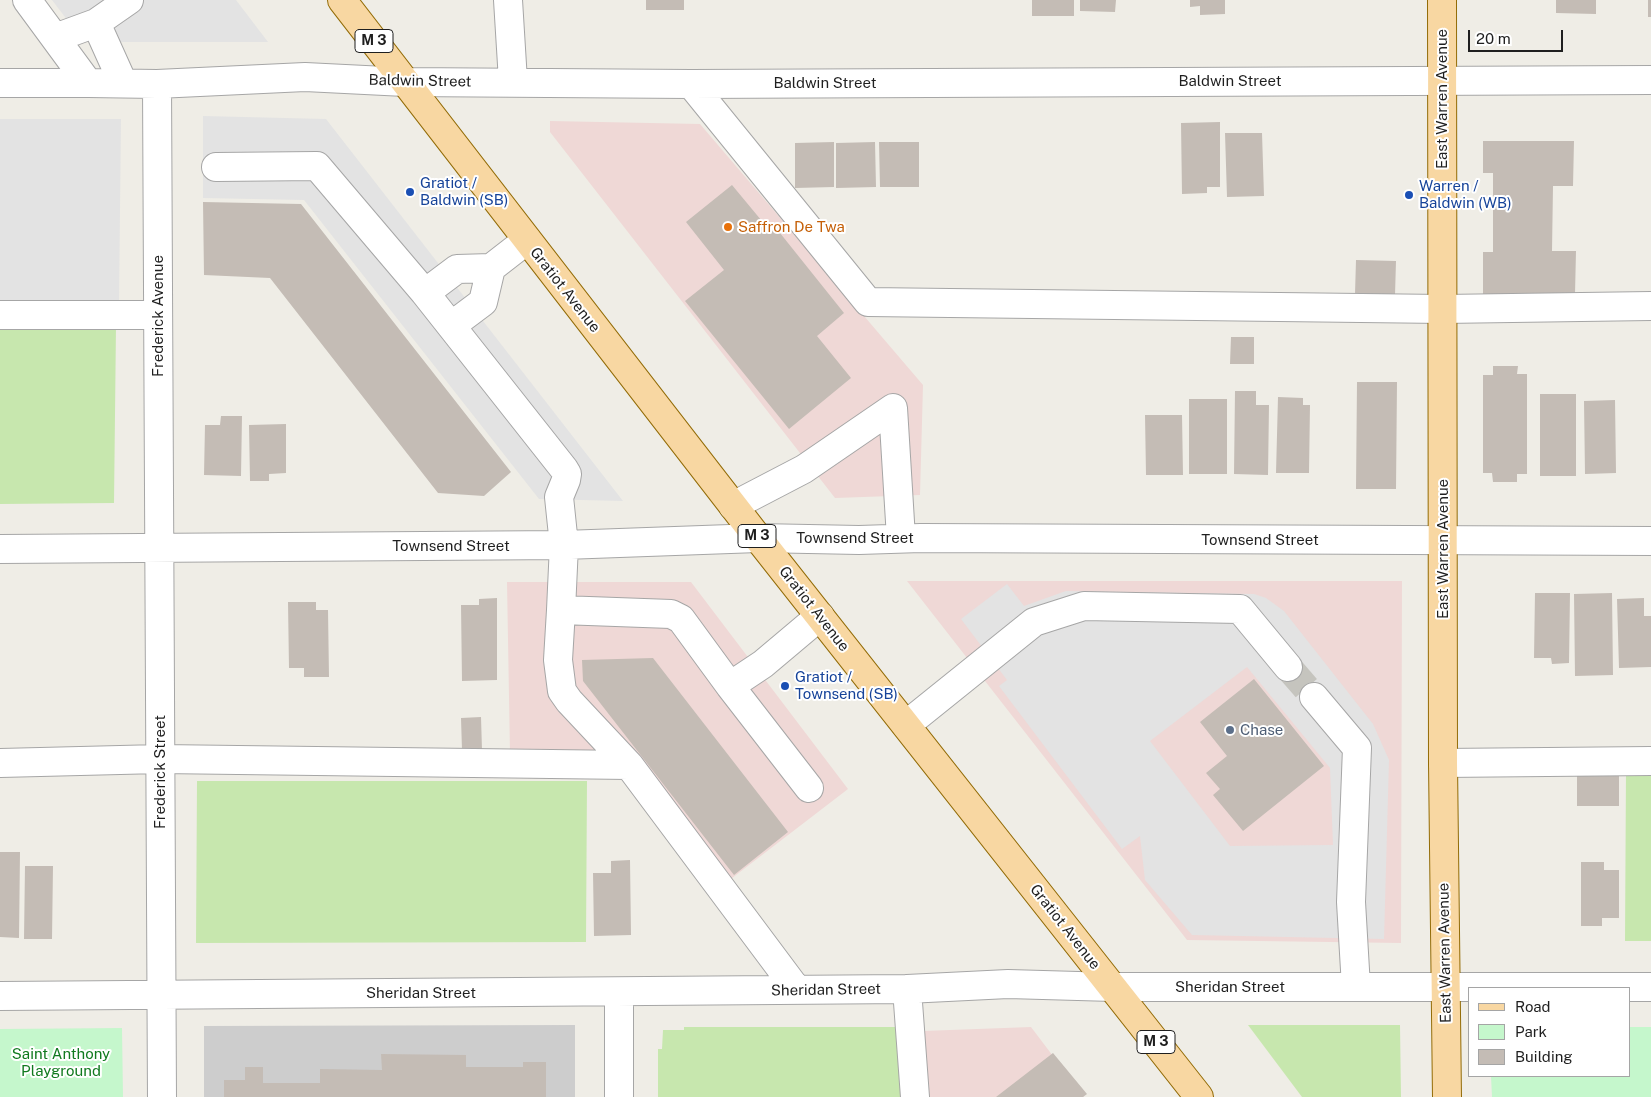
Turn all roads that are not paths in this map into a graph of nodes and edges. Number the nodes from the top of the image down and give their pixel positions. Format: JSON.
{"nodes":[{"id":1,"x":26,"y":0,"type":"edge"},
{"id":2,"x":129,"y":0,"type":"edge"},
{"id":3,"x":342,"y":0,"type":"edge"},
{"id":4,"x":508,"y":0,"type":"edge"},
{"id":5,"x":1442,"y":0,"type":"edge"},
{"id":6,"x":96,"y":23,"type":"junction"},
{"id":7,"x":55,"y":38,"type":"junction"},
{"id":8,"x":1442,"y":80,"type":"junction"},
{"id":9,"x":1651,"y":80,"type":"edge"},
{"id":10,"x":513,"y":81,"type":"junction"},
{"id":11,"x":405,"y":82,"type":"junction"},
{"id":12,"x":0,"y":83,"type":"edge"},
{"id":13,"x":88,"y":83,"type":"junction"},
{"id":14,"x":123,"y":83,"type":"junction"},
{"id":15,"x":157,"y":84,"type":"junction"},
{"id":16,"x":691,"y":84,"type":"junction"},
{"id":17,"x":216,"y":167,"type":"dead end"},
{"id":18,"x":526,"y":240,"type":"junction"},
{"id":19,"x":491,"y":268,"type":"junction"},
{"id":20,"x":425,"y":293,"type":"junction"},
{"id":21,"x":1651,"y":306,"type":"edge"},
{"id":22,"x":1443,"y":309,"type":"junction"},
{"id":23,"x":0,"y":315,"type":"edge"},
{"id":24,"x":158,"y":315,"type":"junction"},
{"id":25,"x":452,"y":326,"type":"junction"},
{"id":26,"x":733,"y":506,"type":"junction"},
{"id":27,"x":758,"y":538,"type":"junction"},
{"id":28,"x":901,"y":538,"type":"junction"},
{"id":29,"x":1651,"y":541,"type":"edge"},
{"id":30,"x":1443,"y":542,"type":"junction"},
{"id":31,"x":564,"y":545,"type":"junction"},
{"id":32,"x":159,"y":548,"type":"junction"},
{"id":33,"x":0,"y":549,"type":"edge"},
{"id":34,"x":561,"y":610,"type":"junction"},
{"id":35,"x":820,"y":616,"type":"junction"},
{"id":36,"x":1288,"y":667,"type":"tunnel mouth"},
{"id":37,"x":730,"y":686,"type":"junction"},
{"id":38,"x":1314,"y":697,"type":"tunnel mouth"},
{"id":39,"x":906,"y":725,"type":"junction"},
{"id":40,"x":160,"y":759,"type":"junction"},
{"id":41,"x":1651,"y":761,"type":"edge"},
{"id":42,"x":0,"y":763,"type":"edge"},
{"id":43,"x":1442,"y":763,"type":"junction"},
{"id":44,"x":629,"y":765,"type":"junction"},
{"id":45,"x":809,"y":788,"type":"dead end"},
{"id":46,"x":1113,"y":987,"type":"junction"},
{"id":47,"x":1356,"y":987,"type":"junction"},
{"id":48,"x":1445,"y":987,"type":"junction"},
{"id":49,"x":1651,"y":987,"type":"edge"},
{"id":50,"x":907,"y":989,"type":"junction"},
{"id":51,"x":797,"y":990,"type":"junction"},
{"id":52,"x":619,"y":992,"type":"junction"},
{"id":53,"x":162,"y":995,"type":"junction"},
{"id":54,"x":0,"y":996,"type":"edge"},
{"id":55,"x":162,"y":1097,"type":"edge"},
{"id":56,"x":619,"y":1097,"type":"edge"},
{"id":57,"x":915,"y":1097,"type":"edge"},
{"id":58,"x":1199,"y":1097,"type":"edge"},
{"id":59,"x":1447,"y":1097,"type":"edge"}],
"edges":[{"from":1,"to":7,"type":"street"},
{"from":2,"to":6,"type":"street"},
{"from":3,"to":11,"type":"main road","name":"Gratiot Avenue","number":"M 3"},
{"from":4,"to":10,"type":"street"},
{"from":5,"to":8,"type":"main road","name":"East Warren Avenue"},
{"from":6,"to":7,"type":"street"},
{"from":6,"to":14,"type":"street"},
{"from":7,"to":13,"type":"street"},
{"from":8,"to":9,"type":"street","name":"Baldwin Street"},
{"from":8,"to":16,"type":"street","name":"Baldwin Street"},
{"from":8,"to":22,"type":"main road","name":"East Warren Avenue"},
{"from":10,"to":11,"type":"street","name":"Baldwin Street"},
{"from":10,"to":16,"type":"street","name":"Baldwin Street"},
{"from":11,"to":15,"type":"street","name":"Baldwin Street"},
{"from":11,"to":18,"type":"main road","name":"Gratiot Avenue","number":"M 3"},
{"from":12,"to":13,"type":"street","name":"Baldwin Street"},
{"from":13,"to":14,"type":"street","name":"Baldwin Street"},
{"from":14,"to":15,"type":"street","name":"Baldwin Street"},
{"from":15,"to":24,"type":"street","name":"Frederick Avenue"},
{"from":16,"to":22,"type":"street"},
{"from":17,"to":20,"type":"street"},
{"from":18,"to":19,"type":"street"},
{"from":18,"to":26,"type":"main road","name":"Gratiot Avenue","number":"M 3"},
{"from":19,"to":20,"type":"street"},
{"from":19,"to":25,"type":"street"},
{"from":20,"to":25,"type":"street"},
{"from":21,"to":22,"type":"street"},
{"from":22,"to":30,"type":"main road","name":"East Warren Avenue"},
{"from":23,"to":24,"type":"street"},
{"from":24,"to":32,"type":"street","name":"Frederick Avenue"},
{"from":25,"to":31,"type":"street"},
{"from":26,"to":27,"type":"main road","name":"Gratiot Avenue","number":"M 3"},
{"from":26,"to":28,"type":"street"},
{"from":27,"to":28,"type":"street","name":"Townsend Street"},
{"from":27,"to":31,"type":"street","name":"Townsend Street"},
{"from":27,"to":35,"type":"main road","name":"Gratiot Avenue","number":"M 3"},
{"from":28,"to":30,"type":"street","name":"Townsend Street"},
{"from":29,"to":30,"type":"street","name":"Townsend Street"},
{"from":30,"to":43,"type":"main road","name":"East Warren Avenue"},
{"from":31,"to":32,"type":"street","name":"Townsend Street"},
{"from":31,"to":34,"type":"street"},
{"from":32,"to":33,"type":"street","name":"Townsend Street"},
{"from":32,"to":40,"type":"street","name":"Frederick Street"},
{"from":34,"to":37,"type":"street"},
{"from":34,"to":44,"type":"street"},
{"from":35,"to":37,"type":"street"},
{"from":35,"to":39,"type":"main road","name":"Gratiot Avenue","number":"M 3"},
{"from":36,"to":39,"type":"street"},
{"from":37,"to":45,"type":"street"},
{"from":38,"to":47,"type":"street"},
{"from":39,"to":46,"type":"main road","name":"Gratiot Avenue","number":"M 3"},
{"from":40,"to":42,"type":"street"},
{"from":40,"to":44,"type":"street"},
{"from":40,"to":53,"type":"street","name":"Frederick Street"},
{"from":41,"to":43,"type":"street"},
{"from":43,"to":48,"type":"main road","name":"East Warren Avenue"},
{"from":44,"to":51,"type":"street"},
{"from":46,"to":47,"type":"street","name":"Sheridan Street"},
{"from":46,"to":50,"type":"street","name":"Sheridan Street"},
{"from":46,"to":58,"type":"main road","name":"Gratiot Avenue","number":"M 3"},
{"from":47,"to":48,"type":"street","name":"Sheridan Street"},
{"from":48,"to":49,"type":"street","name":"Sheridan Street"},
{"from":48,"to":59,"type":"main road","name":"East Warren Avenue"},
{"from":50,"to":51,"type":"street","name":"Sheridan Street"},
{"from":50,"to":57,"type":"street"},
{"from":51,"to":52,"type":"street","name":"Sheridan Street"},
{"from":52,"to":53,"type":"street","name":"Sheridan Street"},
{"from":52,"to":56,"type":"street"},
{"from":53,"to":54,"type":"street","name":"Sheridan Street"},
{"from":53,"to":55,"type":"street"}]}
